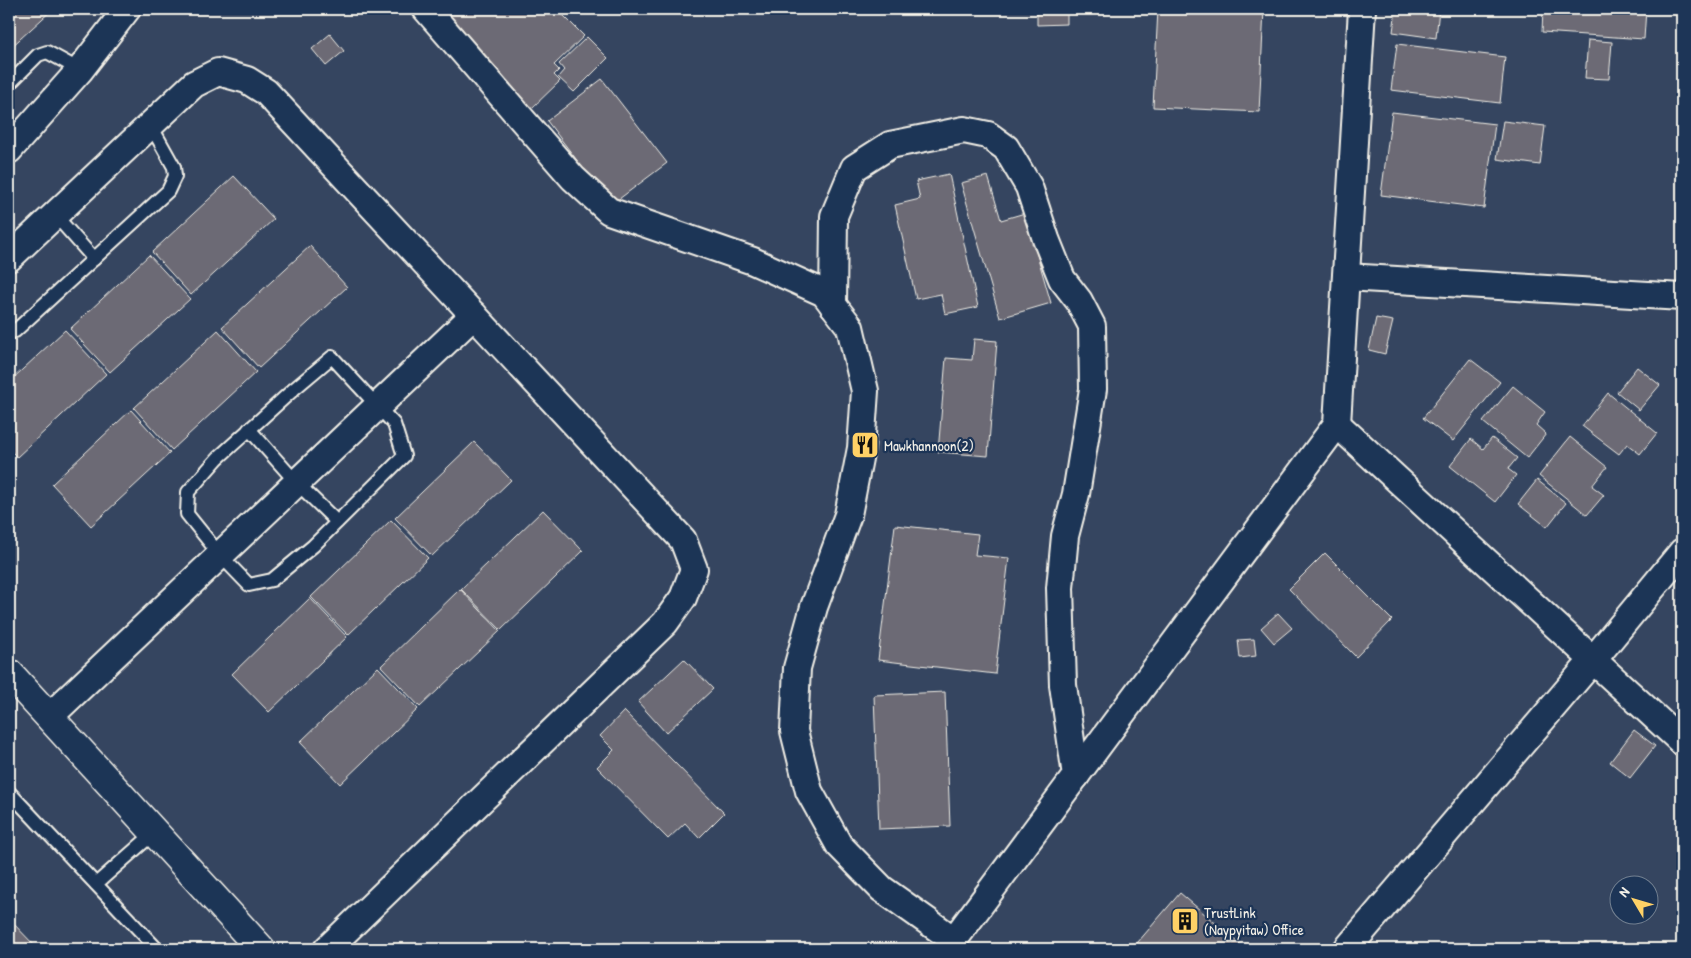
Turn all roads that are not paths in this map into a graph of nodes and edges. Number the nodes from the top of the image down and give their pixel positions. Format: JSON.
{"nodes":[{"id":1,"x":128,"y":9,"type":"edge"},
{"id":2,"x":426,"y":9,"type":"edge"},
{"id":3,"x":1362,"y":9,"type":"edge"},
{"id":4,"x":80,"y":70,"type":"junction"},
{"id":5,"x":9,"y":84,"type":"edge"},
{"id":6,"x":150,"y":124,"type":"junction"},
{"id":7,"x":9,"y":150,"type":"edge"},
{"id":8,"x":55,"y":215,"type":"junction"},
{"id":9,"x":9,"y":258,"type":"edge"},
{"id":10,"x":94,"y":259,"type":"junction"},
{"id":11,"x":1346,"y":278,"type":"junction"},
{"id":12,"x":1682,"y":297,"type":"edge"},
{"id":13,"x":833,"y":304,"type":"junction"},
{"id":14,"x":474,"y":315,"type":"junction"},
{"id":15,"x":9,"y":333,"type":"edge"},
{"id":16,"x":376,"y":407,"type":"junction"},
{"id":17,"x":1337,"y":424,"type":"junction"},
{"id":18,"x":250,"y":430,"type":"junction"},
{"id":19,"x":296,"y":482,"type":"junction"},
{"id":20,"x":337,"y":522,"type":"junction"},
{"id":21,"x":1682,"y":552,"type":"edge"},
{"id":22,"x":220,"y":555,"type":"junction"},
{"id":23,"x":1593,"y":660,"type":"junction"},
{"id":24,"x":9,"y":673,"type":"edge"},
{"id":25,"x":49,"y":717,"type":"junction"},
{"id":26,"x":1682,"y":742,"type":"edge"},
{"id":27,"x":1076,"y":776,"type":"junction"},
{"id":28,"x":9,"y":792,"type":"edge"},
{"id":29,"x":155,"y":832,"type":"junction"},
{"id":30,"x":96,"y":884,"type":"junction"},
{"id":31,"x":953,"y":944,"type":"edge"},
{"id":32,"x":157,"y":949,"type":"edge"},
{"id":33,"x":261,"y":949,"type":"edge"},
{"id":34,"x":327,"y":949,"type":"edge"},
{"id":35,"x":1347,"y":949,"type":"edge"}],
"edges":[{"from":1,"to":4,"type":"street"},
{"from":2,"to":13,"type":"street"},
{"from":3,"to":11,"type":"street"},
{"from":4,"to":5,"type":"lane"},
{"from":4,"to":7,"type":"street"},
{"from":6,"to":8,"type":"street"},
{"from":6,"to":10,"type":"lane"},
{"from":6,"to":14,"type":"street"},
{"from":8,"to":9,"type":"street"},
{"from":8,"to":10,"type":"lane"},
{"from":10,"to":15,"type":"lane"},
{"from":11,"to":12,"type":"street"},
{"from":11,"to":17,"type":"street"},
{"from":13,"to":27,"type":"street"},
{"from":13,"to":31,"type":"street"},
{"from":14,"to":16,"type":"street"},
{"from":14,"to":34,"type":"street"},
{"from":16,"to":18,"type":"lane"},
{"from":16,"to":19,"type":"street"},
{"from":16,"to":20,"type":"lane"},
{"from":17,"to":23,"type":"street"},
{"from":17,"to":27,"type":"street"},
{"from":18,"to":19,"type":"lane"},
{"from":18,"to":22,"type":"lane"},
{"from":19,"to":20,"type":"lane"},
{"from":19,"to":22,"type":"street"},
{"from":20,"to":22,"type":"lane"},
{"from":21,"to":23,"type":"street"},
{"from":22,"to":25,"type":"street"},
{"from":23,"to":26,"type":"street"},
{"from":23,"to":35,"type":"street"},
{"from":24,"to":25,"type":"street"},
{"from":25,"to":29,"type":"street"},
{"from":27,"to":31,"type":"street"},
{"from":28,"to":30,"type":"lane"},
{"from":29,"to":30,"type":"lane"},
{"from":29,"to":33,"type":"street"},
{"from":30,"to":32,"type":"lane"}]}
